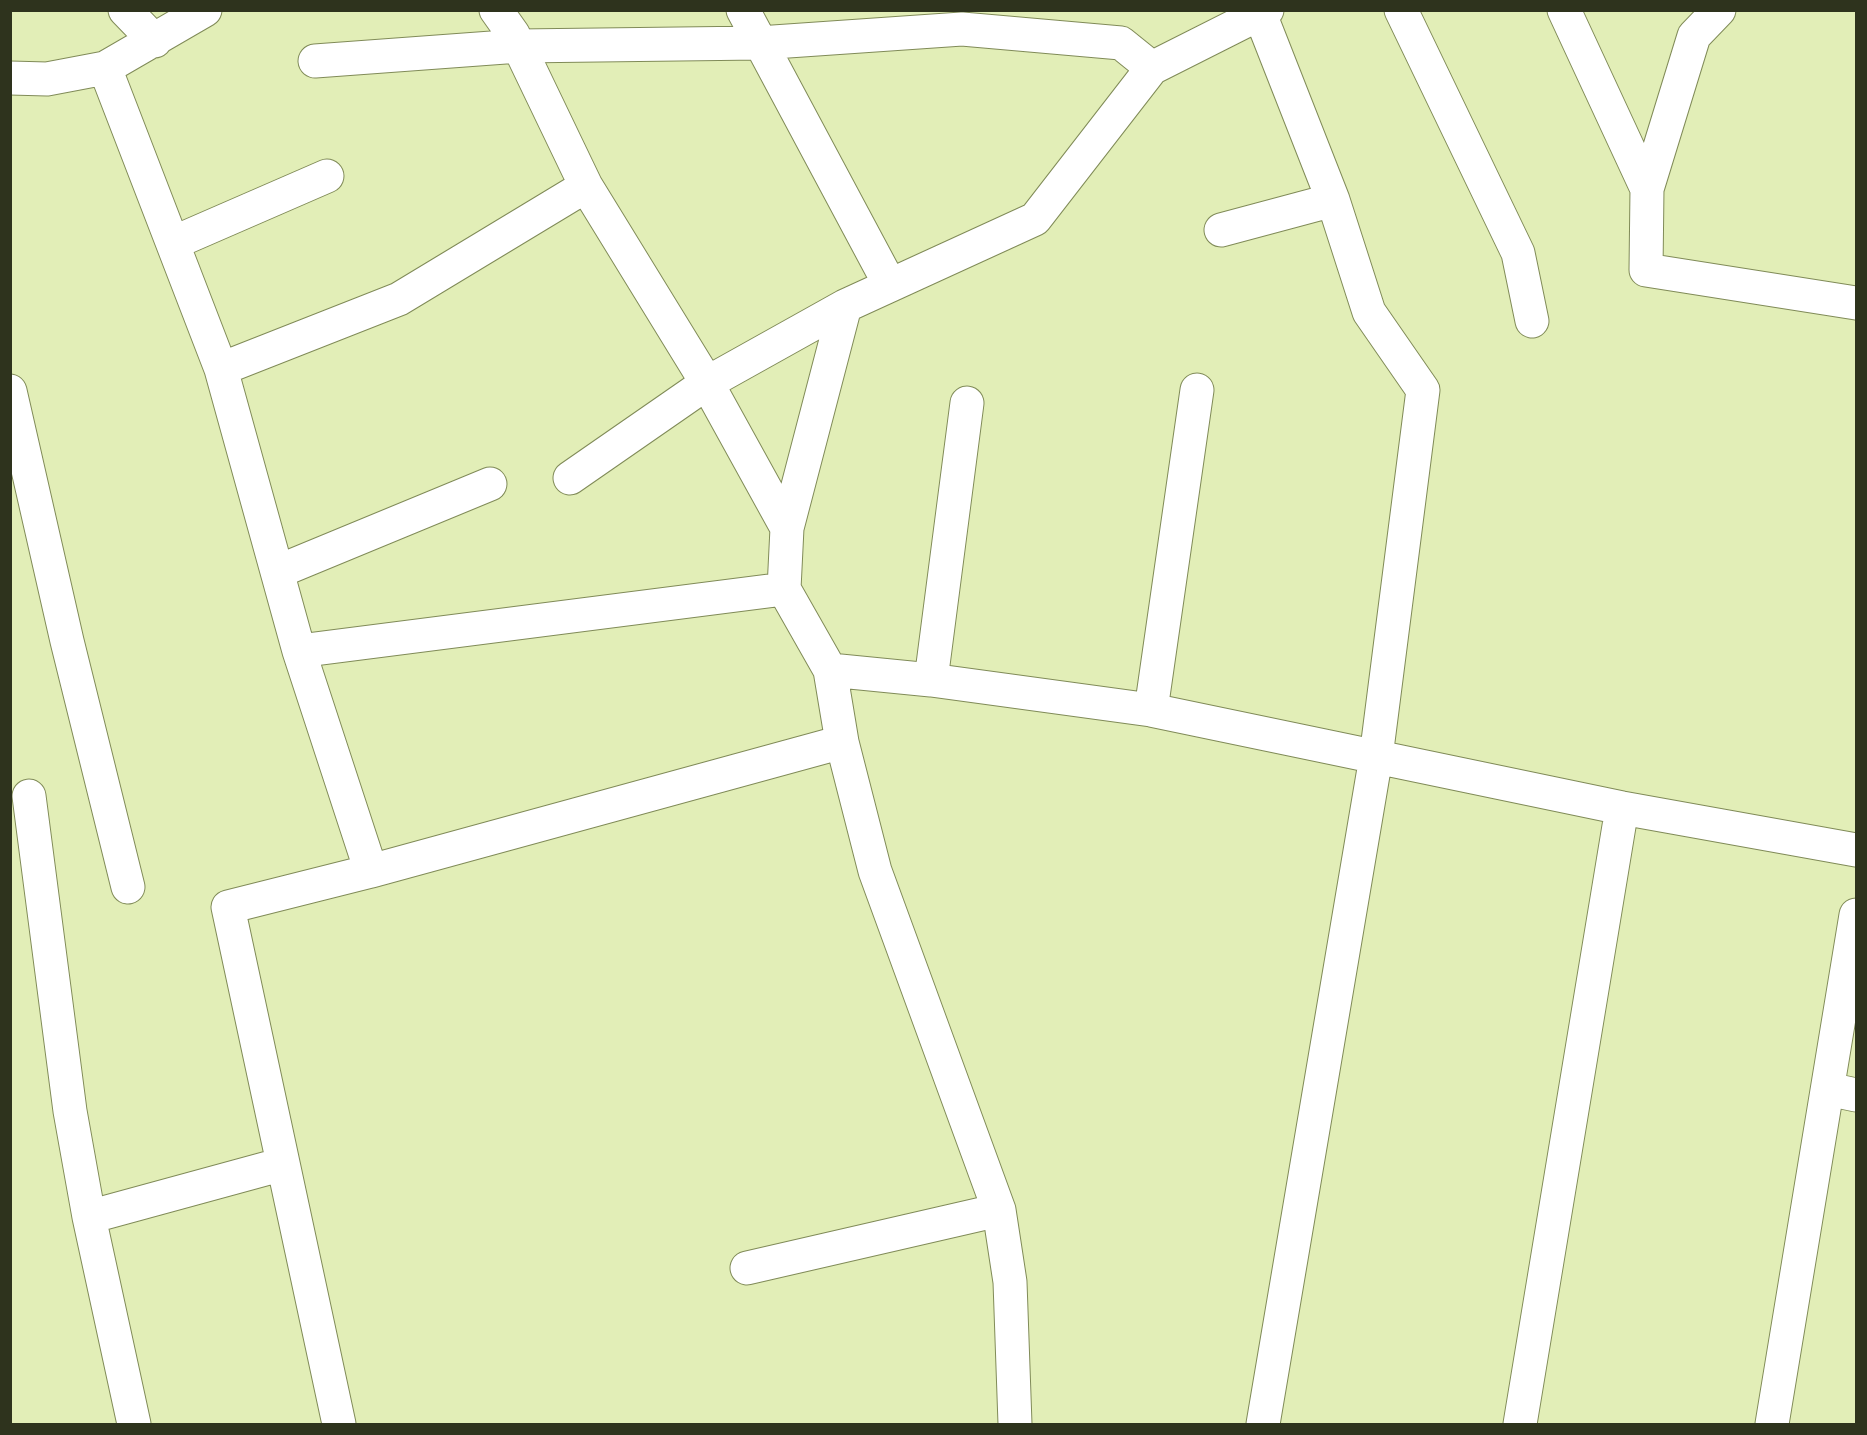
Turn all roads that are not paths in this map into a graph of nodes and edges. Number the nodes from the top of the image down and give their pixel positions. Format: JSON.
{"nodes":[{"id":1,"x":125,"y":10,"type":"edge"},
{"id":2,"x":205,"y":10,"type":"edge"},
{"id":3,"x":496,"y":10,"type":"edge"},
{"id":4,"x":743,"y":10,"type":"edge"},
{"id":5,"x":1401,"y":10,"type":"edge"},
{"id":6,"x":1564,"y":10,"type":"edge"},
{"id":7,"x":1719,"y":10,"type":"edge"},
{"id":8,"x":1264,"y":12,"type":"edge"},
{"id":9,"x":958,"y":20,"type":"edge"},
{"id":10,"x":155,"y":41,"type":"junction"},
{"id":11,"x":759,"y":43,"type":"junction"},
{"id":12,"x":519,"y":46,"type":"junction"},
{"id":13,"x":315,"y":61,"type":"dead end"},
{"id":14,"x":105,"y":68,"type":"junction"},
{"id":15,"x":1152,"y":68,"type":"junction"},
{"id":16,"x":10,"y":78,"type":"edge"},
{"id":17,"x":327,"y":176,"type":"dead end"},
{"id":18,"x":586,"y":186,"type":"junction"},
{"id":19,"x":1647,"y":189,"type":"junction"},
{"id":20,"x":1332,"y":200,"type":"junction"},
{"id":21,"x":1221,"y":230,"type":"dead end"},
{"id":22,"x":173,"y":243,"type":"junction"},
{"id":23,"x":890,"y":285,"type":"junction"},
{"id":24,"x":1857,"y":303,"type":"edge"},
{"id":25,"x":844,"y":306,"type":"junction"},
{"id":26,"x":1532,"y":321,"type":"dead end"},
{"id":27,"x":221,"y":369,"type":"junction"},
{"id":28,"x":707,"y":383,"type":"junction"},
{"id":29,"x":1197,"y":390,"type":"dead end"},
{"id":30,"x":10,"y":391,"type":"edge"},
{"id":31,"x":967,"y":403,"type":"dead end"},
{"id":32,"x":570,"y":478,"type":"dead end"},
{"id":33,"x":490,"y":484,"type":"dead end"},
{"id":34,"x":787,"y":528,"type":"junction"},
{"id":35,"x":277,"y":572,"type":"junction"},
{"id":36,"x":784,"y":589,"type":"junction"},
{"id":37,"x":299,"y":651,"type":"junction"},
{"id":38,"x":830,"y":670,"type":"junction"},
{"id":39,"x":930,"y":680,"type":"junction"},
{"id":40,"x":1151,"y":710,"type":"junction"},
{"id":41,"x":842,"y":742,"type":"junction"},
{"id":42,"x":1376,"y":757,"type":"junction"},
{"id":43,"x":29,"y":796,"type":"dead end"},
{"id":44,"x":1622,"y":808,"type":"junction"},
{"id":45,"x":1857,"y":850,"type":"edge"},
{"id":46,"x":371,"y":871,"type":"junction"},
{"id":47,"x":128,"y":887,"type":"dead end"},
{"id":48,"x":1857,"y":915,"type":"edge"},
{"id":49,"x":1842,"y":1092,"type":"edge"},
{"id":50,"x":284,"y":1164,"type":"junction"},
{"id":51,"x":999,"y":1209,"type":"junction"},
{"id":52,"x":89,"y":1216,"type":"junction"},
{"id":53,"x":747,"y":1268,"type":"dead end"},
{"id":54,"x":134,"y":1425,"type":"edge"},
{"id":55,"x":339,"y":1425,"type":"edge"},
{"id":56,"x":1015,"y":1425,"type":"edge"},
{"id":57,"x":1263,"y":1425,"type":"edge"},
{"id":58,"x":1520,"y":1425,"type":"edge"},
{"id":59,"x":1772,"y":1425,"type":"edge"}],
"edges":[{"from":1,"to":10,"type":"street"},
{"from":2,"to":10,"type":"street"},
{"from":3,"to":12,"type":"street"},
{"from":4,"to":11,"type":"street"},
{"from":5,"to":26,"type":"street"},
{"from":6,"to":19,"type":"street"},
{"from":7,"to":19,"type":"street"},
{"from":8,"to":15,"type":"street"},
{"from":8,"to":20,"type":"street"},
{"from":9,"to":11,"type":"street"},
{"from":9,"to":15,"type":"street"},
{"from":10,"to":14,"type":"street"},
{"from":11,"to":12,"type":"street"},
{"from":11,"to":23,"type":"street"},
{"from":12,"to":13,"type":"street"},
{"from":12,"to":18,"type":"street"},
{"from":14,"to":16,"type":"street"},
{"from":14,"to":22,"type":"street"},
{"from":15,"to":23,"type":"street"},
{"from":17,"to":22,"type":"street"},
{"from":18,"to":27,"type":"street"},
{"from":18,"to":28,"type":"street"},
{"from":19,"to":24,"type":"street"},
{"from":20,"to":21,"type":"street"},
{"from":20,"to":42,"type":"street"},
{"from":22,"to":27,"type":"street"},
{"from":23,"to":25,"type":"street"},
{"from":25,"to":28,"type":"street"},
{"from":25,"to":34,"type":"street"},
{"from":27,"to":35,"type":"street"},
{"from":28,"to":32,"type":"street"},
{"from":28,"to":34,"type":"street"},
{"from":29,"to":40,"type":"street"},
{"from":30,"to":47,"type":"street"},
{"from":31,"to":39,"type":"street"},
{"from":33,"to":35,"type":"street"},
{"from":34,"to":36,"type":"street"},
{"from":35,"to":37,"type":"street"},
{"from":36,"to":37,"type":"street"},
{"from":36,"to":38,"type":"street"},
{"from":37,"to":46,"type":"street"},
{"from":38,"to":39,"type":"street"},
{"from":38,"to":41,"type":"street"},
{"from":39,"to":40,"type":"street"},
{"from":40,"to":42,"type":"street"},
{"from":41,"to":46,"type":"street"},
{"from":41,"to":51,"type":"street"},
{"from":42,"to":44,"type":"street"},
{"from":42,"to":57,"type":"street"},
{"from":43,"to":52,"type":"street"},
{"from":44,"to":45,"type":"street"},
{"from":44,"to":58,"type":"street"},
{"from":46,"to":50,"type":"street"},
{"from":48,"to":49,"type":"street"},
{"from":49,"to":59,"type":"street"},
{"from":50,"to":52,"type":"street"},
{"from":50,"to":55,"type":"street"},
{"from":51,"to":53,"type":"street"},
{"from":51,"to":56,"type":"street"},
{"from":52,"to":54,"type":"street"}]}
